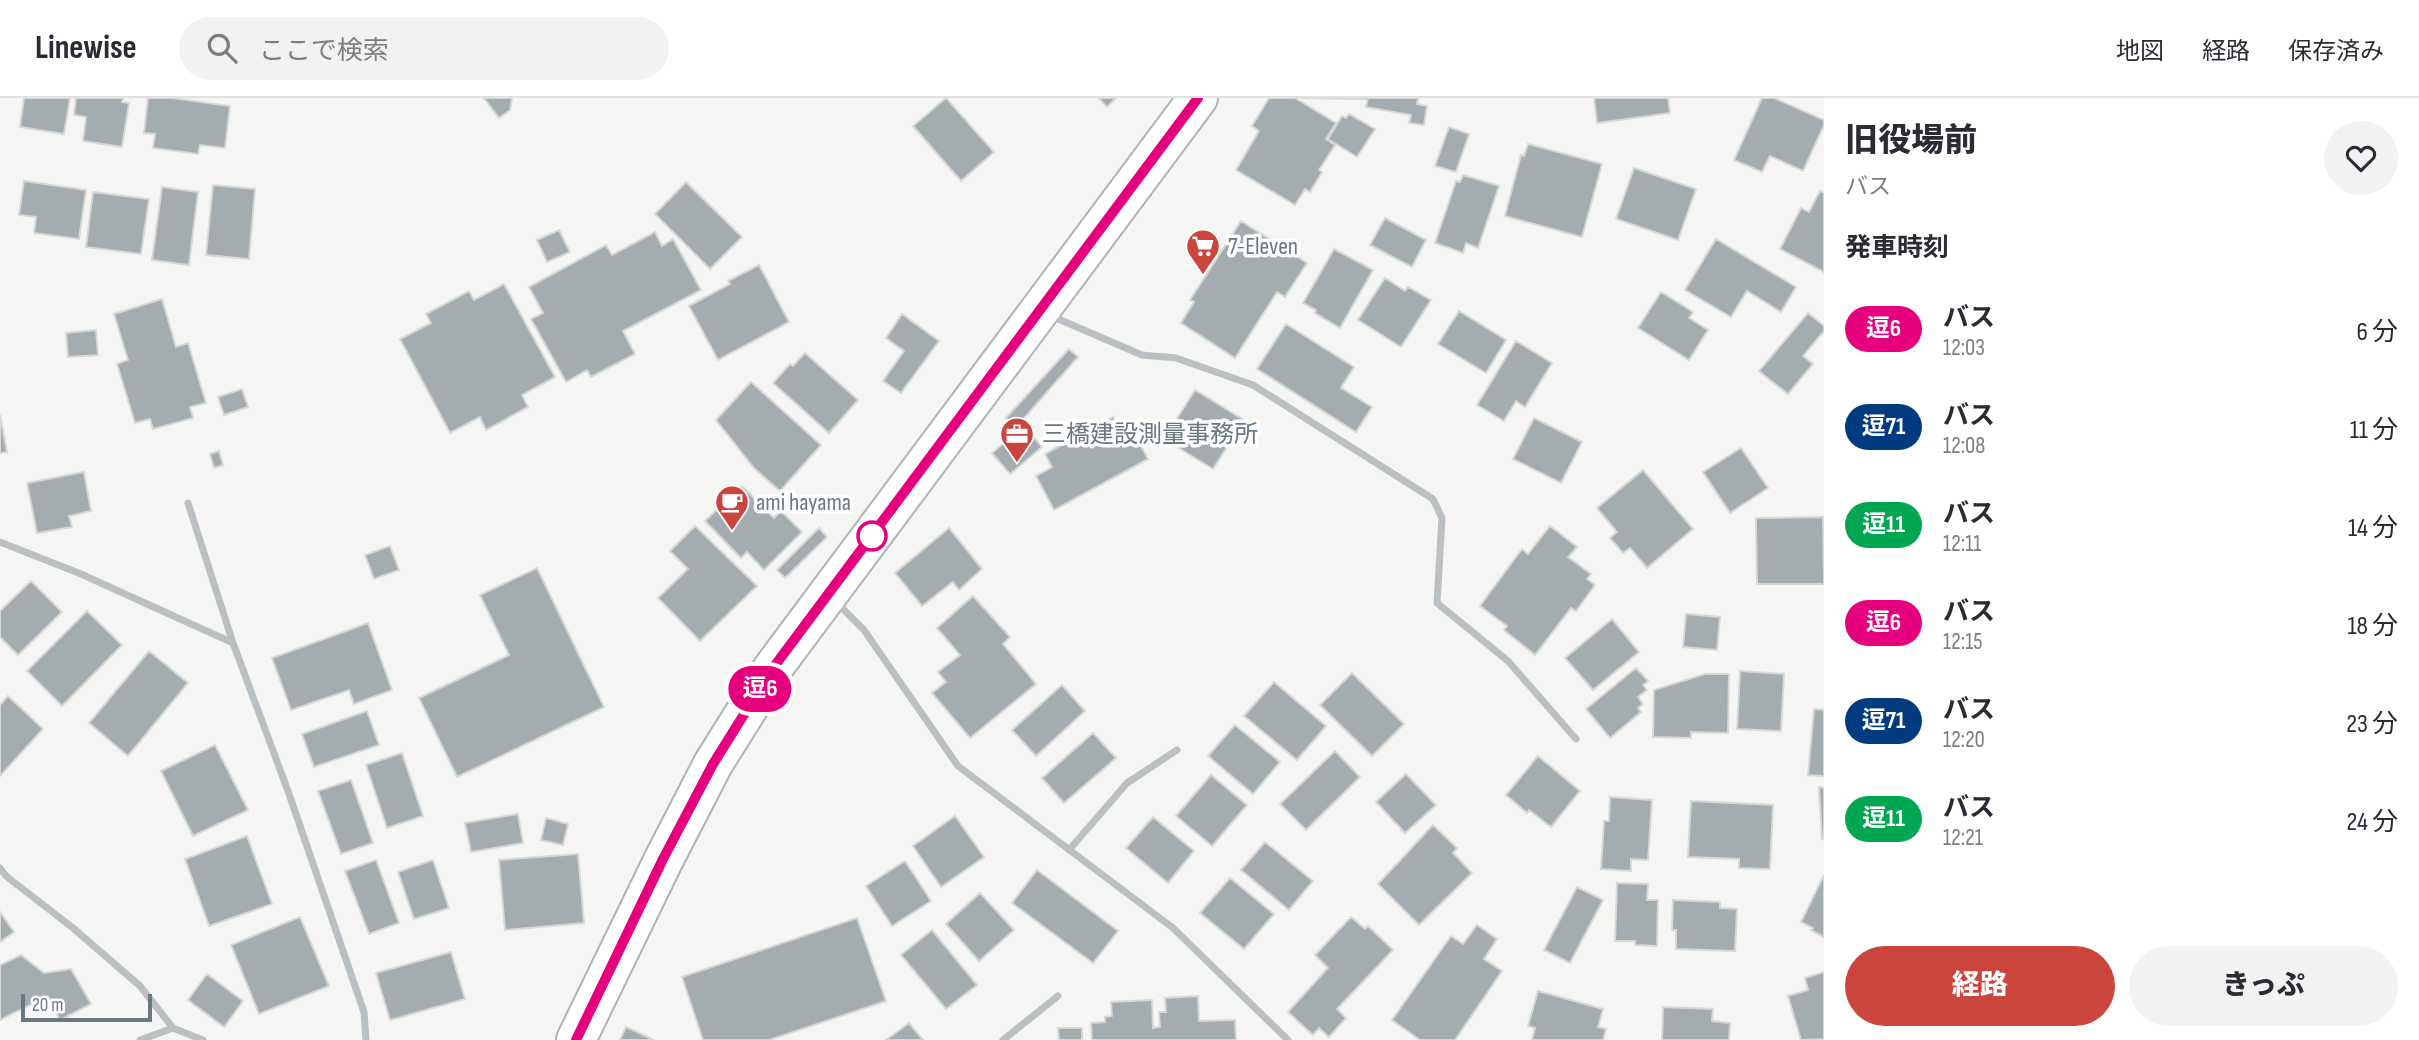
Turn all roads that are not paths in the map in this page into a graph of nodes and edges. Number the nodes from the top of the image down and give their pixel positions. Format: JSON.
{"nodes":[{"id":1,"x":1193,"y":100,"type":"edge"},
{"id":2,"x":1039,"y":311,"type":"junction"},
{"id":3,"x":188,"y":503,"type":"dead end"},
{"id":4,"x":0,"y":542,"type":"edge"},
{"id":5,"x":829,"y":595,"type":"junction"},
{"id":6,"x":233,"y":643,"type":"junction"},
{"id":7,"x":1576,"y":740,"type":"dead end"},
{"id":8,"x":1177,"y":750,"type":"dead end"},
{"id":9,"x":1069,"y":850,"type":"junction"},
{"id":10,"x":0,"y":867,"type":"edge"},
{"id":11,"x":1058,"y":996,"type":"dead end"},
{"id":12,"x":173,"y":1028,"type":"junction"},
{"id":13,"x":139,"y":1040,"type":"edge"},
{"id":14,"x":203,"y":1040,"type":"edge"},
{"id":15,"x":366,"y":1040,"type":"edge"},
{"id":16,"x":576,"y":1040,"type":"edge"},
{"id":17,"x":1003,"y":1040,"type":"edge"},
{"id":18,"x":1288,"y":1040,"type":"edge"}],
"edges":[{"from":1,"to":2,"type":"highway"},
{"from":2,"to":5,"type":"highway"},
{"from":2,"to":7,"type":"street"},
{"from":3,"to":6,"type":"street"},
{"from":4,"to":6,"type":"street"},
{"from":5,"to":9,"type":"street"},
{"from":5,"to":16,"type":"highway"},
{"from":6,"to":15,"type":"street"},
{"from":8,"to":9,"type":"street"},
{"from":9,"to":18,"type":"street"},
{"from":10,"to":12,"type":"street"},
{"from":11,"to":17,"type":"street"},
{"from":12,"to":13,"type":"street"},
{"from":12,"to":14,"type":"street"}]}
